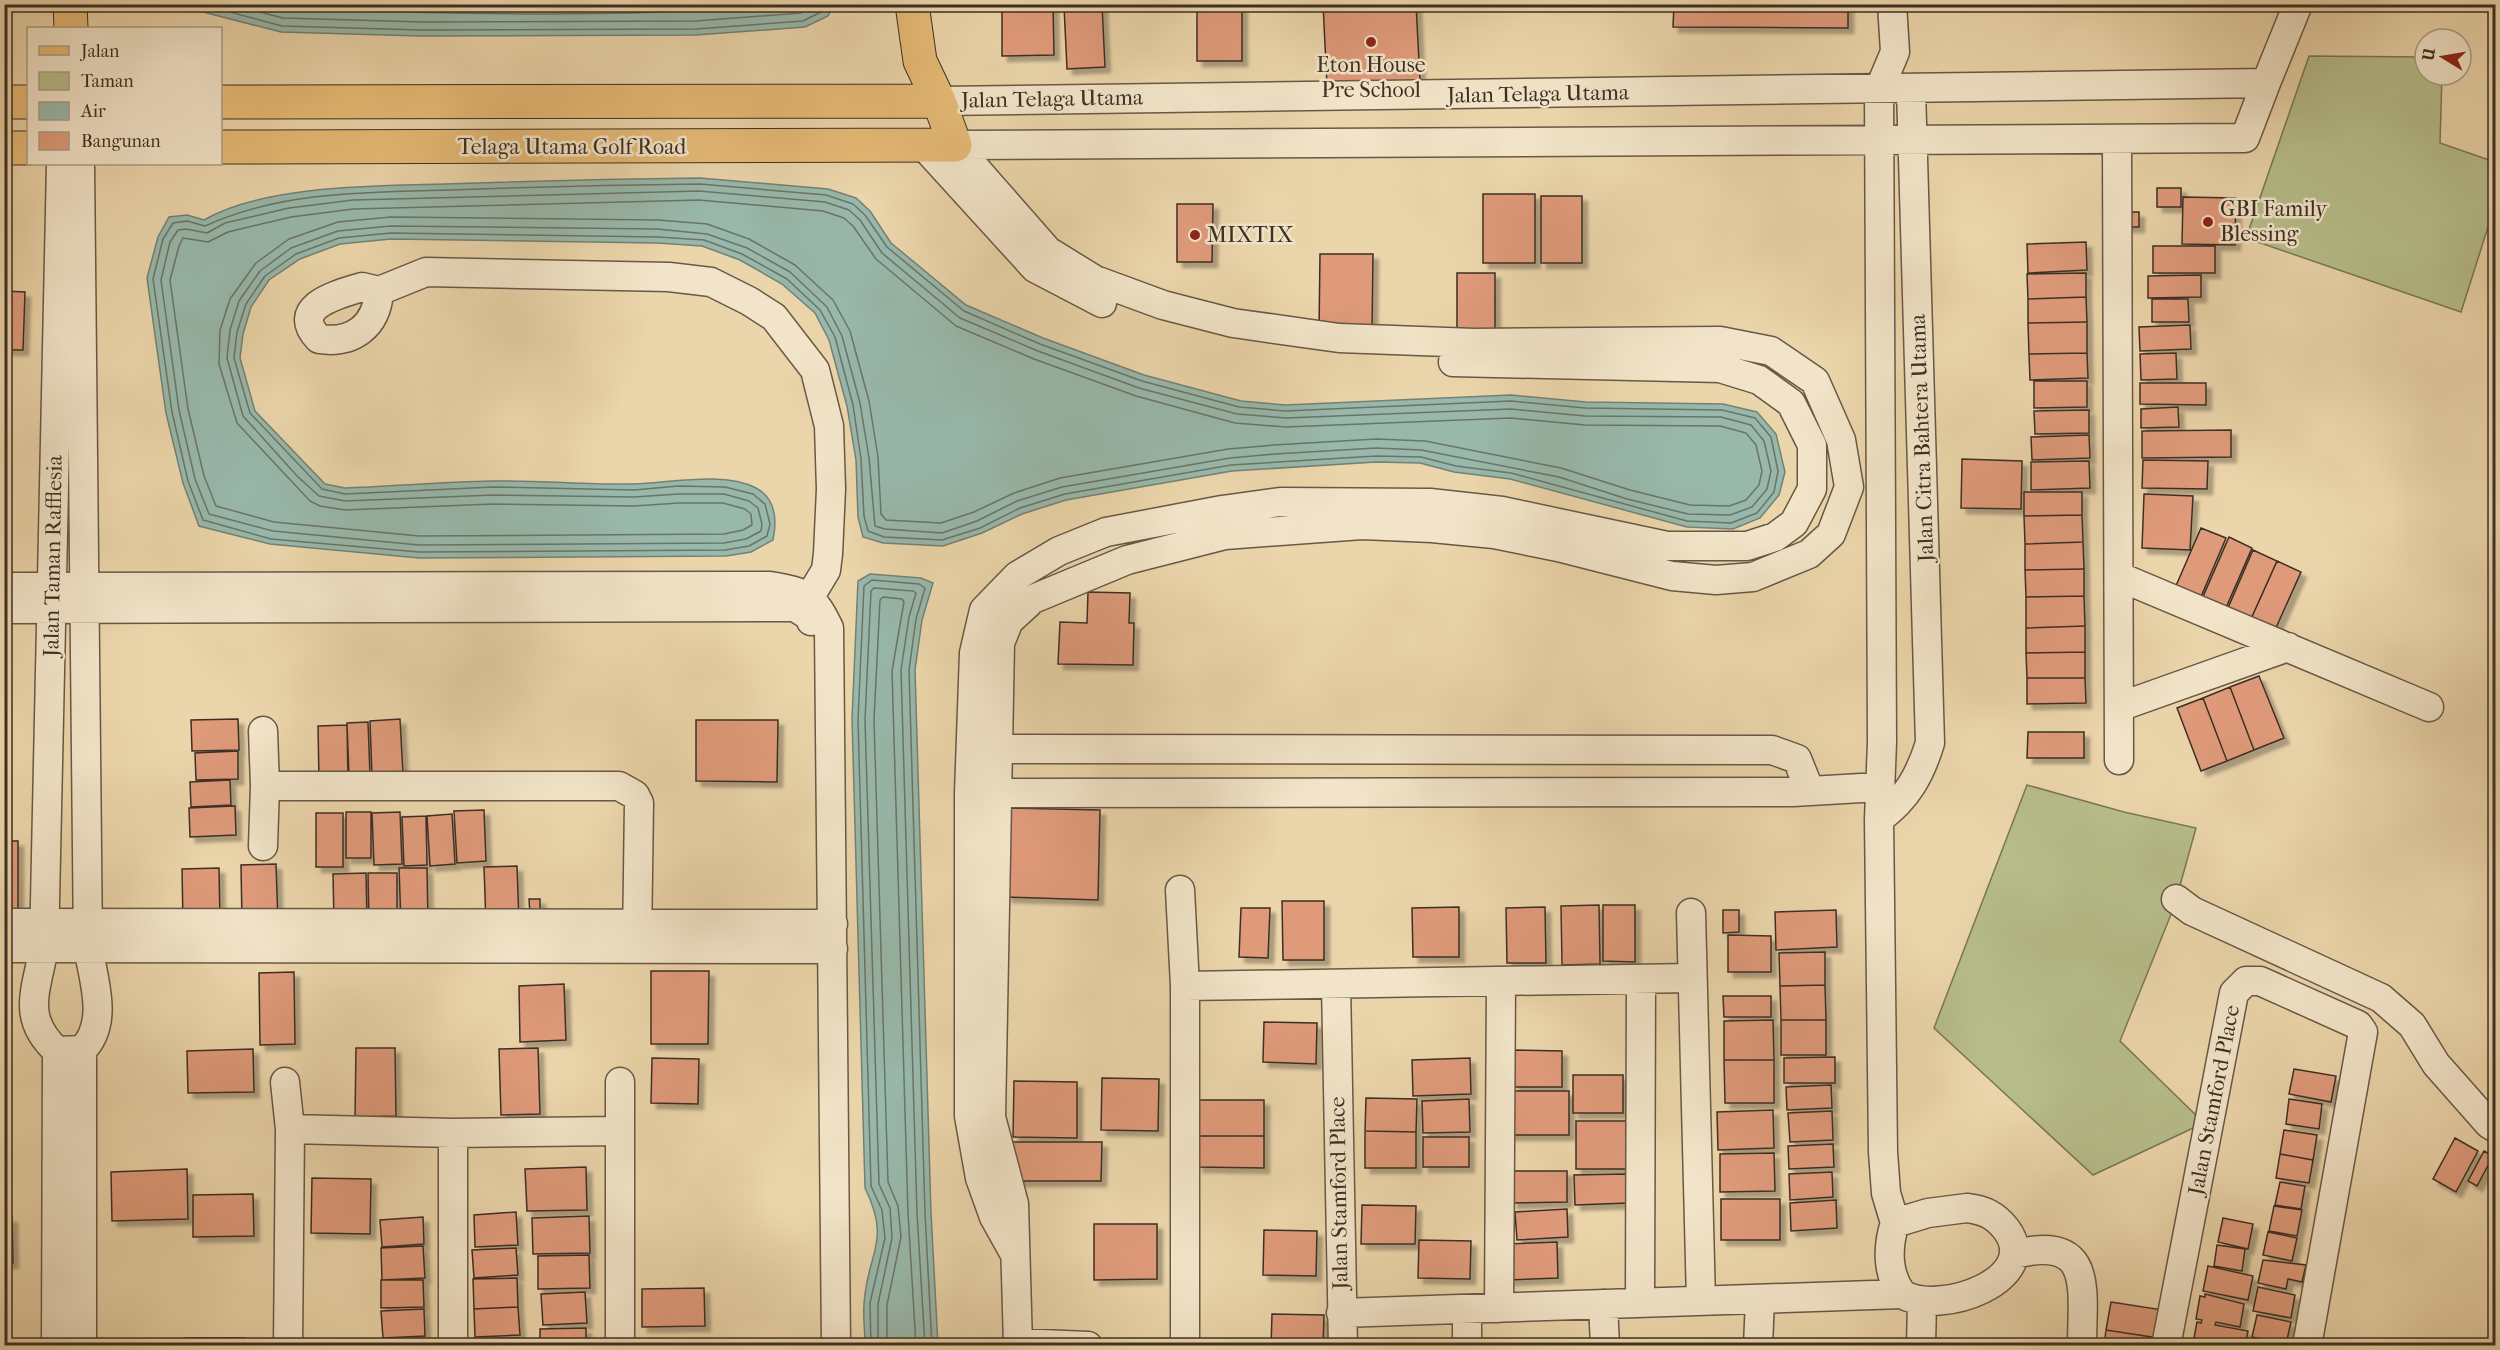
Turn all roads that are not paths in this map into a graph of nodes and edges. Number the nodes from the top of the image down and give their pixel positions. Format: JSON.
{"nodes":[{"id":1,"x":70,"y":4,"type":"edge"},
{"id":2,"x":912,"y":4,"type":"edge"},
{"id":3,"x":1892,"y":4,"type":"edge"},
{"id":4,"x":2298,"y":4,"type":"edge"},
{"id":5,"x":71,"y":27,"type":"edge"},
{"id":6,"x":2266,"y":83,"type":"junction"},
{"id":7,"x":1911,"y":89,"type":"junction"},
{"id":8,"x":1880,"y":90,"type":"junction"},
{"id":9,"x":4,"y":102,"type":"edge"},
{"id":10,"x":27,"y":102,"type":"edge"},
{"id":11,"x":222,"y":102,"type":"edge"},
{"id":12,"x":924,"y":102,"type":"junction"},
{"id":13,"x":2117,"y":139,"type":"junction"},
{"id":14,"x":1914,"y":140,"type":"junction"},
{"id":15,"x":1879,"y":141,"type":"junction"},
{"id":16,"x":939,"y":145,"type":"junction"},
{"id":17,"x":222,"y":147,"type":"edge"},
{"id":18,"x":4,"y":148,"type":"edge"},
{"id":19,"x":27,"y":148,"type":"edge"},
{"id":20,"x":61,"y":165,"type":"edge"},
{"id":21,"x":80,"y":165,"type":"edge"},
{"id":22,"x":379,"y":291,"type":"dead end"},
{"id":23,"x":2120,"y":577,"type":"junction"},
{"id":24,"x":4,"y":587,"type":"edge"},
{"id":25,"x":84,"y":597,"type":"junction"},
{"id":26,"x":52,"y":598,"type":"junction"},
{"id":27,"x":806,"y":603,"type":"junction"},
{"id":28,"x":4,"y":609,"type":"edge"},
{"id":29,"x":2288,"y":647,"type":"junction"},
{"id":30,"x":2119,"y":707,"type":"junction"},
{"id":31,"x":2429,"y":707,"type":"dead end"},
{"id":32,"x":262,"y":731,"type":"dead end"},
{"id":33,"x":971,"y":749,"type":"junction"},
{"id":34,"x":999,"y":750,"type":"junction"},
{"id":35,"x":2119,"y":759,"type":"dead end"},
{"id":36,"x":265,"y":786,"type":"junction"},
{"id":37,"x":1878,"y":787,"type":"junction"},
{"id":38,"x":1810,"y":791,"type":"junction"},
{"id":39,"x":999,"y":792,"type":"junction"},
{"id":40,"x":969,"y":793,"type":"junction"},
{"id":41,"x":1879,"y":819,"type":"junction"},
{"id":42,"x":263,"y":846,"type":"dead end"},
{"id":43,"x":1180,"y":890,"type":"dead end"},
{"id":44,"x":2176,"y":899,"type":"dead end"},
{"id":45,"x":1691,"y":913,"type":"dead end"},
{"id":46,"x":4,"y":923,"type":"edge"},
{"id":47,"x":45,"y":936,"type":"junction"},
{"id":48,"x":87,"y":936,"type":"junction"},
{"id":49,"x":636,"y":936,"type":"junction"},
{"id":50,"x":824,"y":936,"type":"junction"},
{"id":51,"x":4,"y":948,"type":"edge"},
{"id":52,"x":1691,"y":978,"type":"junction"},
{"id":53,"x":1641,"y":979,"type":"junction"},
{"id":54,"x":1501,"y":981,"type":"junction"},
{"id":55,"x":1336,"y":984,"type":"junction"},
{"id":56,"x":1185,"y":986,"type":"junction"},
{"id":57,"x":70,"y":1051,"type":"junction"},
{"id":58,"x":285,"y":1082,"type":"dead end"},
{"id":59,"x":620,"y":1082,"type":"dead end"},
{"id":60,"x":2496,"y":1128,"type":"edge"},
{"id":61,"x":290,"y":1129,"type":"junction"},
{"id":62,"x":621,"y":1131,"type":"junction"},
{"id":63,"x":453,"y":1133,"type":"junction"},
{"id":64,"x":1895,"y":1223,"type":"junction"},
{"id":65,"x":2015,"y":1254,"type":"junction"},
{"id":66,"x":1017,"y":1256,"type":"junction"},
{"id":67,"x":1912,"y":1298,"type":"junction"},
{"id":68,"x":1760,"y":1299,"type":"junction"},
{"id":69,"x":1701,"y":1301,"type":"junction"},
{"id":70,"x":1640,"y":1303,"type":"junction"},
{"id":71,"x":1603,"y":1304,"type":"junction"},
{"id":72,"x":1499,"y":1308,"type":"junction"},
{"id":73,"x":1467,"y":1309,"type":"junction"},
{"id":74,"x":1341,"y":1313,"type":"junction"},
{"id":75,"x":1184,"y":1332,"type":"edge"},
{"id":76,"x":1018,"y":1344,"type":"edge"},
{"id":77,"x":56,"y":1346,"type":"edge"},
{"id":78,"x":82,"y":1346,"type":"edge"},
{"id":79,"x":288,"y":1346,"type":"edge"},
{"id":80,"x":453,"y":1346,"type":"edge"},
{"id":81,"x":620,"y":1346,"type":"edge"},
{"id":82,"x":816,"y":1346,"type":"edge"},
{"id":83,"x":836,"y":1346,"type":"edge"},
{"id":84,"x":1088,"y":1346,"type":"edge"},
{"id":85,"x":1343,"y":1346,"type":"edge"},
{"id":86,"x":1467,"y":1346,"type":"edge"},
{"id":87,"x":1605,"y":1346,"type":"edge"},
{"id":88,"x":1758,"y":1346,"type":"edge"},
{"id":89,"x":1921,"y":1346,"type":"edge"},
{"id":90,"x":2082,"y":1346,"type":"edge"},
{"id":91,"x":2166,"y":1346,"type":"edge"},
{"id":92,"x":2307,"y":1346,"type":"edge"}],
"edges":[{"from":1,"to":5,"type":"main road"},
{"from":2,"to":12,"type":"main road"},
{"from":3,"to":8,"type":"street"},
{"from":4,"to":6,"type":"street"},
{"from":6,"to":7,"type":"street","name":"Jalan Telaga Utama"},
{"from":6,"to":13,"type":"street","name":"Jalan Telaga Utama"},
{"from":7,"to":8,"type":"street","name":"Jalan Telaga Utama"},
{"from":7,"to":14,"type":"street","name":"Jalan Citra Bahtera Utama"},
{"from":8,"to":12,"type":"street","name":"Jalan Telaga Utama"},
{"from":8,"to":15,"type":"street","name":"Jalan Citra Bahtera Utama"},
{"from":9,"to":10,"type":"main road"},
{"from":11,"to":12,"type":"main road","name":"Telaga Utama Golf Road"},
{"from":12,"to":16,"type":"main road"},
{"from":13,"to":14,"type":"street","name":"Jalan Telaga Utama"},
{"from":13,"to":23,"type":"street"},
{"from":14,"to":15,"type":"street","name":"Jalan Telaga Utama"},
{"from":14,"to":41,"type":"street","name":"Jalan Citra Bahtera Utama"},
{"from":15,"to":16,"type":"street","name":"Jalan Telaga Utama"},
{"from":15,"to":37,"type":"street","name":"Jalan Citra Bahtera Utama"},
{"from":16,"to":17,"type":"main road","name":"Telaga Utama Golf Road"},
{"from":16,"to":33,"type":"street"},
{"from":16,"to":34,"type":"street"},
{"from":18,"to":19,"type":"main road"},
{"from":20,"to":26,"type":"street","name":"Jalan Taman Rafflesia"},
{"from":21,"to":25,"type":"street","name":"Jalan Taman Rafflesia"},
{"from":22,"to":27,"type":"street"},
{"from":23,"to":29,"type":"street"},
{"from":23,"to":30,"type":"street"},
{"from":24,"to":26,"type":"street"},
{"from":25,"to":26,"type":"street"},
{"from":25,"to":27,"type":"street"},
{"from":25,"to":48,"type":"street","name":"Jalan Taman Rafflesia"},
{"from":26,"to":28,"type":"street"},
{"from":26,"to":47,"type":"street","name":"Jalan Taman Rafflesia"},
{"from":27,"to":50,"type":"street"},
{"from":29,"to":30,"type":"street"},
{"from":29,"to":31,"type":"street"},
{"from":30,"to":35,"type":"street"},
{"from":32,"to":36,"type":"street"},
{"from":33,"to":34,"type":"street"},
{"from":33,"to":40,"type":"street"},
{"from":34,"to":38,"type":"street"},
{"from":34,"to":39,"type":"street"},
{"from":36,"to":42,"type":"street"},
{"from":36,"to":49,"type":"street"},
{"from":37,"to":38,"type":"street"},
{"from":37,"to":41,"type":"street","name":"Jalan Citra Bahtera Utama"},
{"from":38,"to":39,"type":"street"},
{"from":39,"to":40,"type":"street"},
{"from":39,"to":66,"type":"street"},
{"from":40,"to":66,"type":"street"},
{"from":41,"to":64,"type":"street","name":"Jalan Citra Bahtera Utama"},
{"from":43,"to":56,"type":"street"},
{"from":44,"to":60,"type":"street"},
{"from":45,"to":52,"type":"street"},
{"from":46,"to":47,"type":"street"},
{"from":47,"to":48,"type":"street"},
{"from":47,"to":51,"type":"street"},
{"from":47,"to":57,"type":"street","name":"Jalan Taman Rafflesia"},
{"from":48,"to":49,"type":"street"},
{"from":48,"to":57,"type":"street","name":"Jalan Taman Rafflesia"},
{"from":49,"to":50,"type":"street"},
{"from":50,"to":82,"type":"street"},
{"from":50,"to":83,"type":"street"},
{"from":52,"to":53,"type":"street"},
{"from":52,"to":69,"type":"street"},
{"from":53,"to":54,"type":"street"},
{"from":53,"to":70,"type":"street"},
{"from":54,"to":55,"type":"street"},
{"from":54,"to":72,"type":"street"},
{"from":55,"to":56,"type":"street"},
{"from":55,"to":74,"type":"street","name":"Jalan Stamford Place"},
{"from":56,"to":75,"type":"street"},
{"from":57,"to":77,"type":"street"},
{"from":57,"to":78,"type":"street"},
{"from":58,"to":61,"type":"street"},
{"from":59,"to":62,"type":"street"},
{"from":61,"to":63,"type":"street"},
{"from":61,"to":79,"type":"street"},
{"from":62,"to":63,"type":"street"},
{"from":62,"to":81,"type":"street"},
{"from":63,"to":80,"type":"street"},
{"from":64,"to":65,"type":"street"},
{"from":64,"to":67,"type":"street"},
{"from":65,"to":67,"type":"street","name":"Jalan Stamford Place"},
{"from":65,"to":90,"type":"street"},
{"from":66,"to":76,"type":"street"},
{"from":67,"to":68,"type":"street","name":"Jalan Stamford Place"},
{"from":67,"to":89,"type":"street"},
{"from":68,"to":69,"type":"street","name":"Jalan Stamford Place"},
{"from":68,"to":88,"type":"street"},
{"from":69,"to":70,"type":"street","name":"Jalan Stamford Place"},
{"from":70,"to":71,"type":"street","name":"Jalan Stamford Place"},
{"from":71,"to":72,"type":"street","name":"Jalan Stamford Place"},
{"from":71,"to":87,"type":"street"},
{"from":72,"to":73,"type":"street","name":"Jalan Stamford Place"},
{"from":73,"to":74,"type":"street","name":"Jalan Stamford Place"},
{"from":73,"to":86,"type":"street"},
{"from":74,"to":85,"type":"street"},
{"from":76,"to":84,"type":"street"},
{"from":91,"to":92,"type":"street","name":"Jalan Stamford Place"}]}
